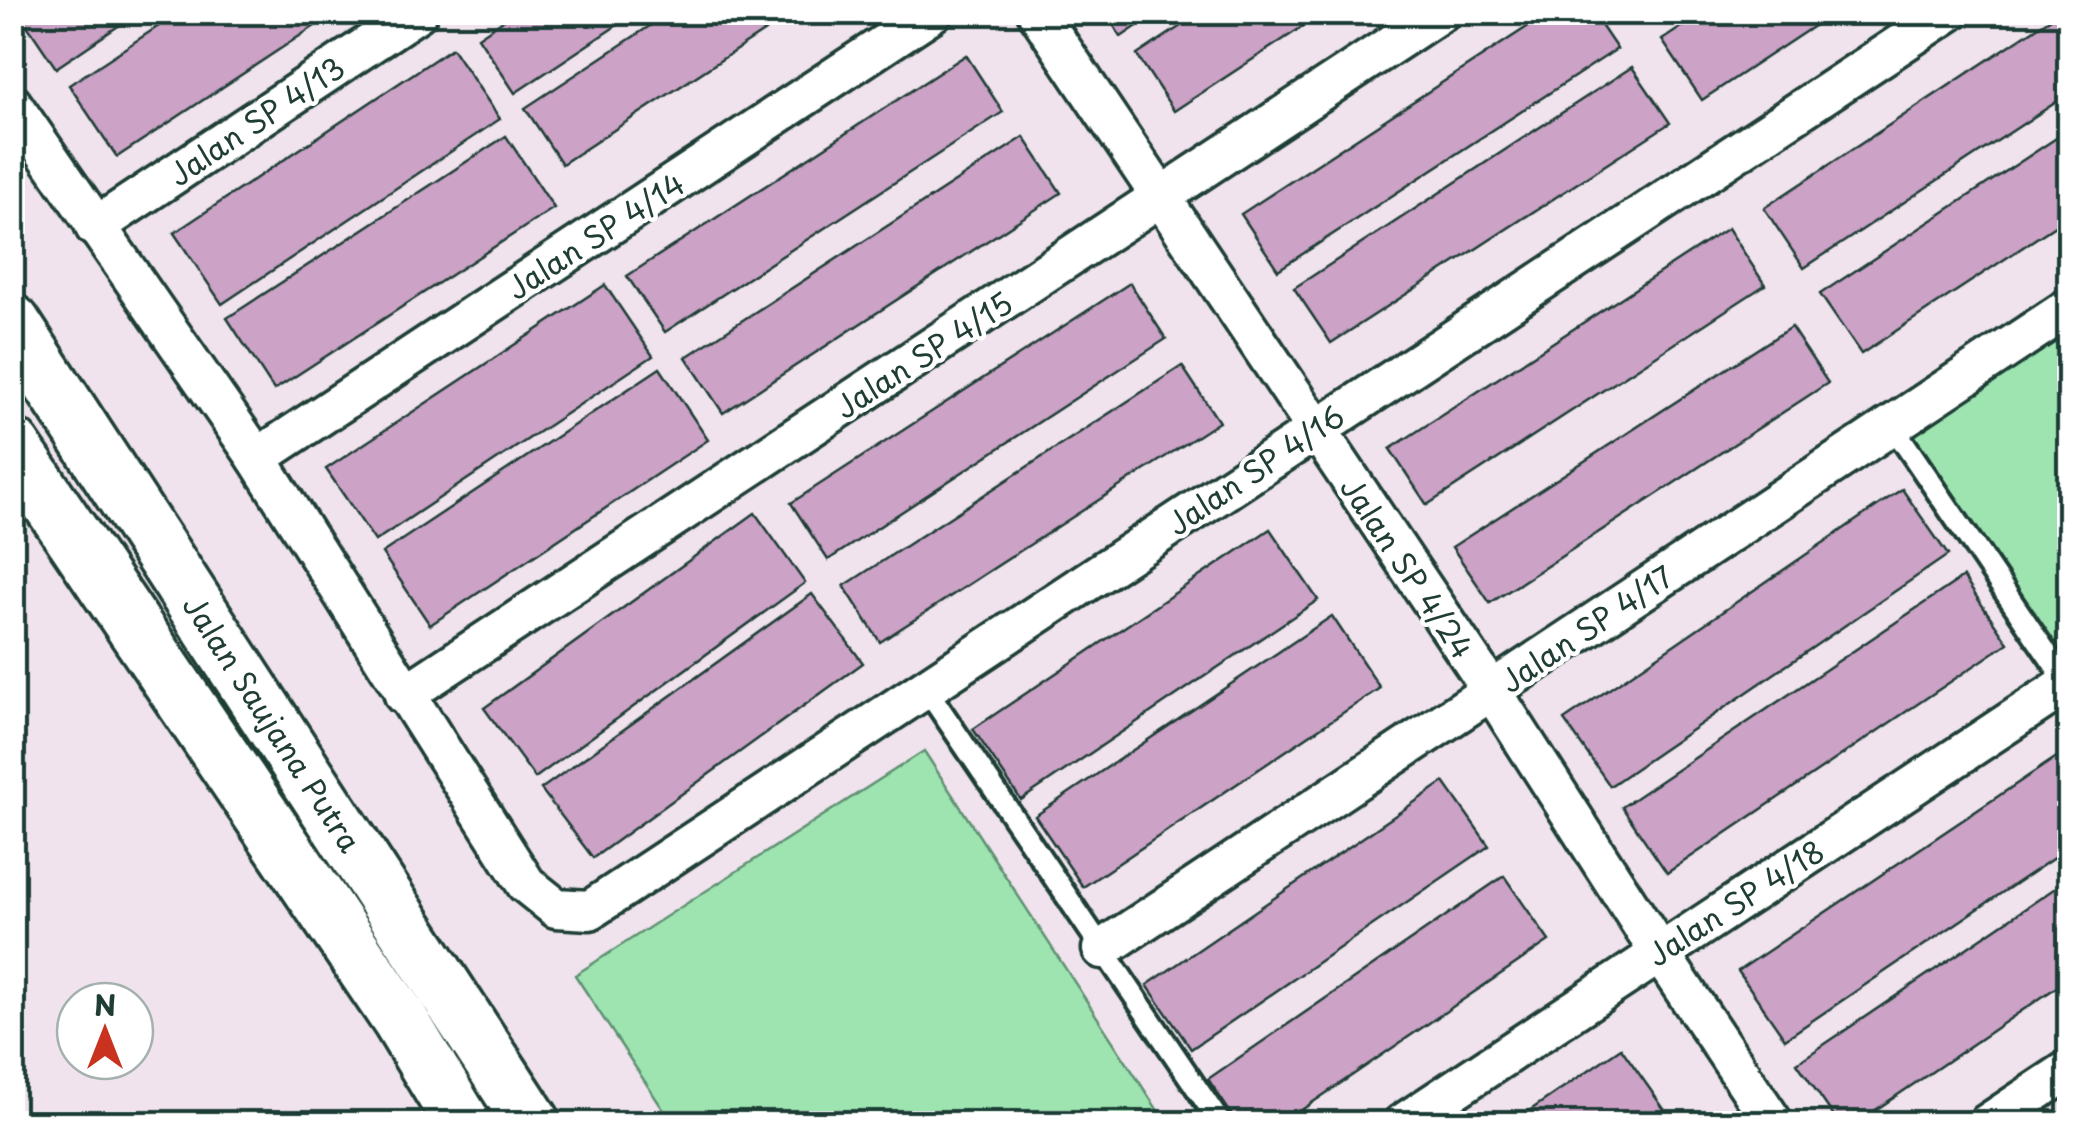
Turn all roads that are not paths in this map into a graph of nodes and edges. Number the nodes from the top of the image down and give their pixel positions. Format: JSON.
{"nodes":[{"id":1,"x":418,"y":12,"type":"edge"},
{"id":2,"x":933,"y":12,"type":"edge"},
{"id":3,"x":1037,"y":12,"type":"edge"},
{"id":4,"x":1440,"y":12,"type":"edge"},
{"id":5,"x":1949,"y":12,"type":"edge"},
{"id":6,"x":12,"y":104,"type":"edge"},
{"id":7,"x":1160,"y":198,"type":"junction"},
{"id":8,"x":95,"y":228,"type":"junction"},
{"id":9,"x":2070,"y":307,"type":"edge"},
{"id":10,"x":12,"y":322,"type":"edge"},
{"id":11,"x":1892,"y":425,"type":"junction"},
{"id":12,"x":1314,"y":429,"type":"junction"},
{"id":13,"x":12,"y":446,"type":"edge"},
{"id":14,"x":257,"y":458,"type":"junction"},
{"id":15,"x":2068,"y":683,"type":"edge"},
{"id":16,"x":927,"y":690,"type":"junction"},
{"id":17,"x":1492,"y":690,"type":"junction"},
{"id":18,"x":404,"y":695,"type":"junction"},
{"id":19,"x":1102,"y":948,"type":"junction"},
{"id":20,"x":1659,"y":952,"type":"junction"},
{"id":21,"x":2070,"y":1069,"type":"edge"},
{"id":22,"x":463,"y":1124,"type":"edge"},
{"id":23,"x":533,"y":1124,"type":"edge"},
{"id":24,"x":1221,"y":1124,"type":"edge"},
{"id":25,"x":1402,"y":1124,"type":"edge"},
{"id":26,"x":1774,"y":1124,"type":"edge"},
{"id":27,"x":1988,"y":1124,"type":"edge"}],
"edges":[{"from":1,"to":8,"type":"street","name":"Jalan SP 4/13"},
{"from":2,"to":14,"type":"street","name":"Jalan SP 4/14"},
{"from":3,"to":7,"type":"street","name":"Jalan SP 4/24"},
{"from":4,"to":7,"type":"street","name":"Jalan SP 4/15"},
{"from":5,"to":12,"type":"street","name":"Jalan SP 4/16"},
{"from":6,"to":8,"type":"street"},
{"from":7,"to":12,"type":"street","name":"Jalan SP 4/24"},
{"from":7,"to":18,"type":"street","name":"Jalan SP 4/15"},
{"from":8,"to":14,"type":"street"},
{"from":9,"to":11,"type":"street","name":"Jalan SP 4/17"},
{"from":10,"to":23,"type":"main road","name":"Jalan Saujana Putra"},
{"from":11,"to":15,"type":"lane"},
{"from":11,"to":17,"type":"street","name":"Jalan SP 4/17"},
{"from":12,"to":16,"type":"street","name":"Jalan SP 4/16"},
{"from":12,"to":17,"type":"street","name":"Jalan SP 4/24"},
{"from":13,"to":22,"type":"main road","name":"Jalan Saujana Putra"},
{"from":14,"to":18,"type":"street"},
{"from":15,"to":20,"type":"street","name":"Jalan SP 4/18"},
{"from":16,"to":18,"type":"street","name":"Jalan SP 4/16"},
{"from":16,"to":19,"type":"lane"},
{"from":17,"to":19,"type":"street","name":"Jalan SP 4/17"},
{"from":17,"to":20,"type":"street","name":"Jalan SP 4/24"},
{"from":19,"to":24,"type":"lane"},
{"from":20,"to":25,"type":"street","name":"Jalan SP 4/18"},
{"from":20,"to":26,"type":"street","name":"Jalan SP 4/24"},
{"from":21,"to":27,"type":"street"}]}
